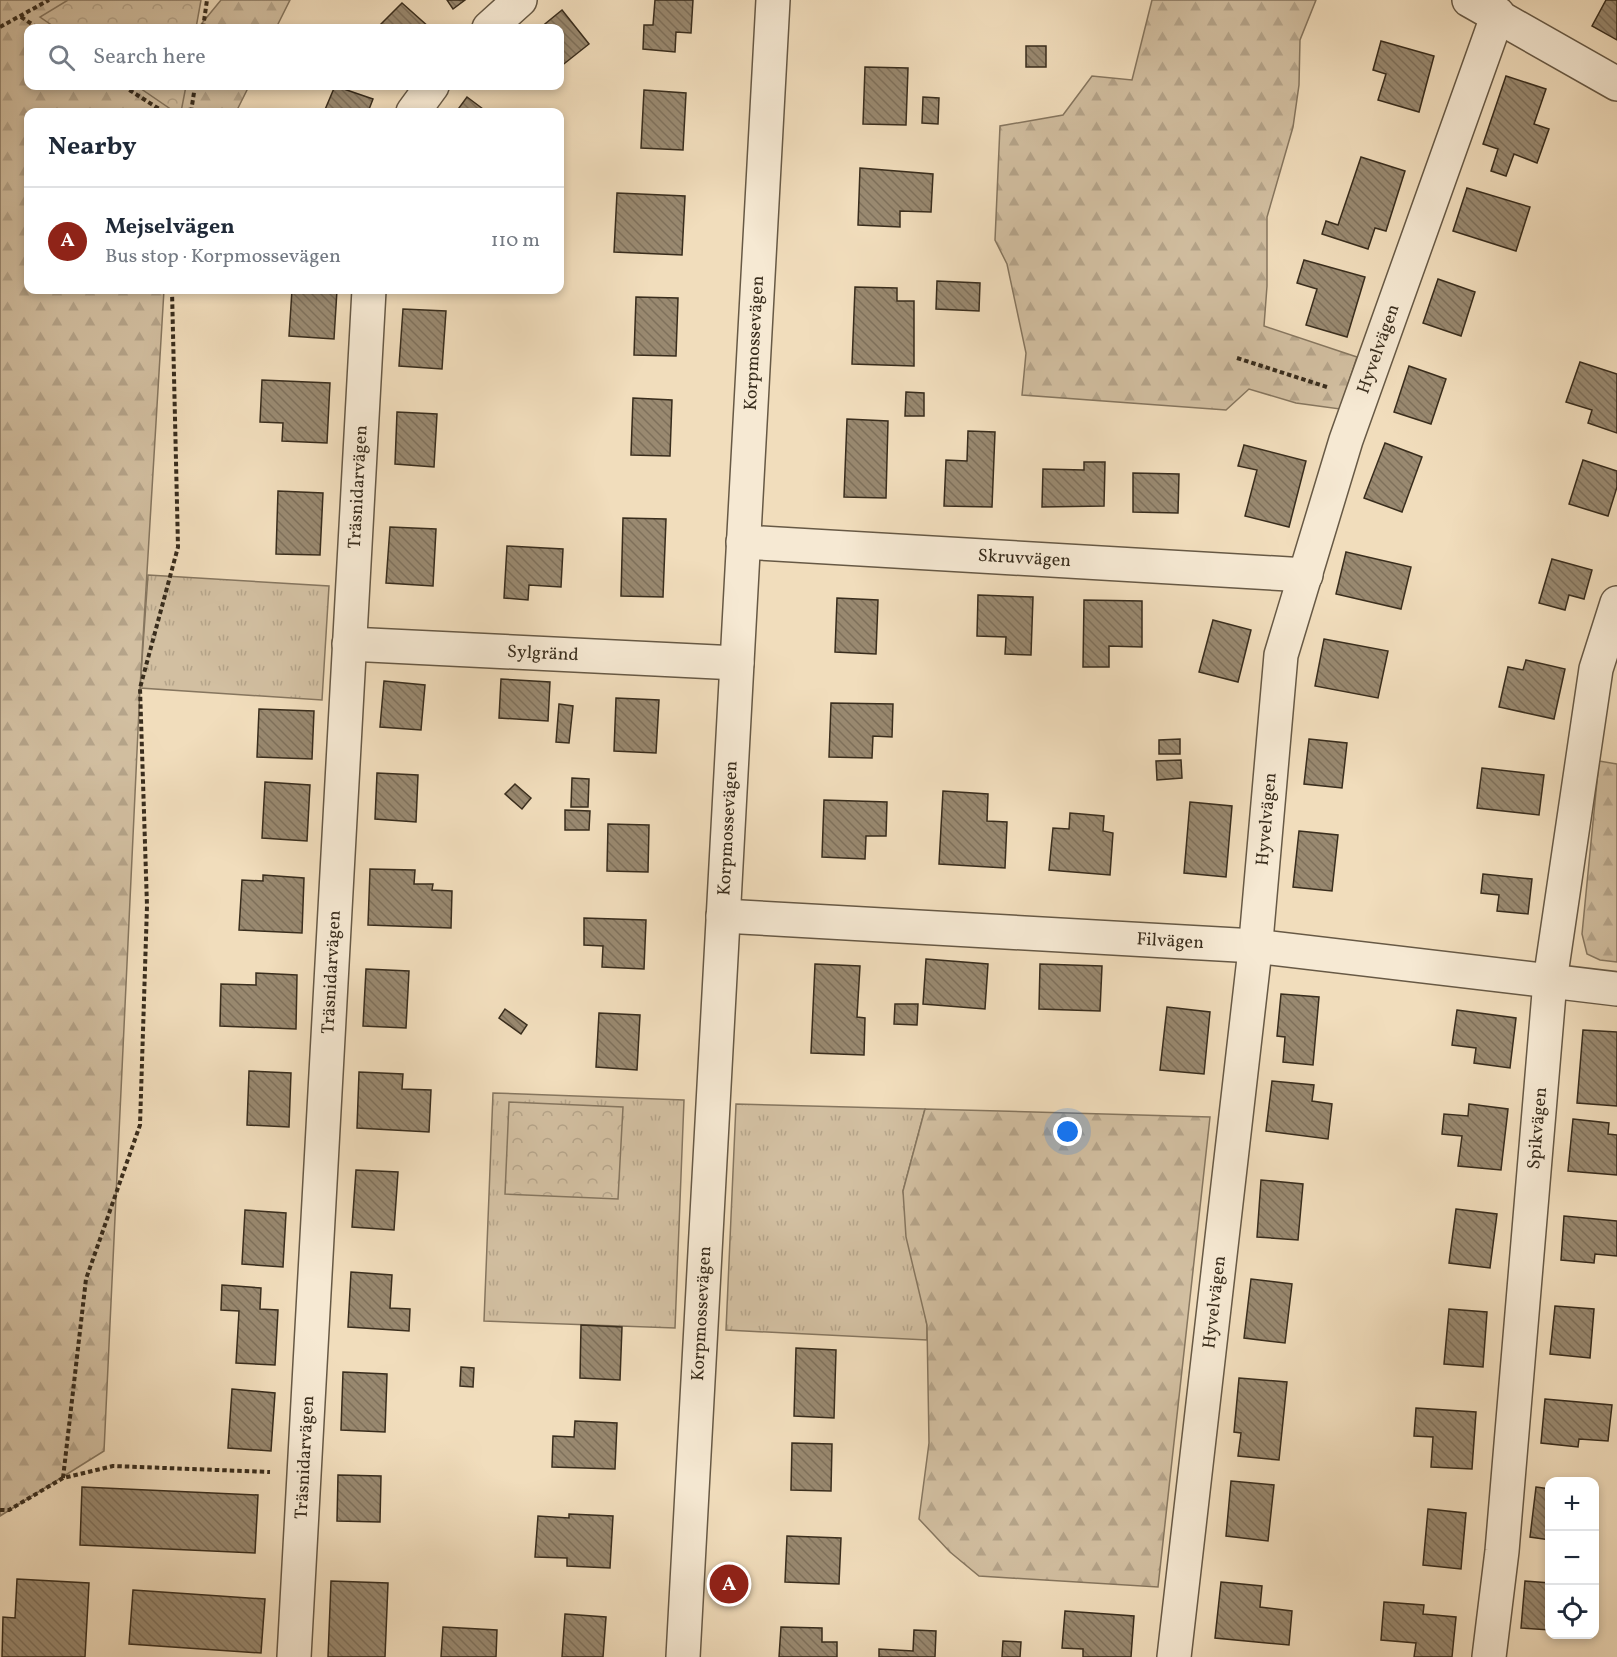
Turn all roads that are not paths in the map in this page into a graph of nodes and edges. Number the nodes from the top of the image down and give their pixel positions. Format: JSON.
{"nodes":[{"id":1,"x":520,"y":0,"type":"edge"},
{"id":2,"x":773,"y":0,"type":"edge"},
{"id":3,"x":1484,"y":7,"type":"edge"},
{"id":4,"x":493,"y":24,"type":"edge"},
{"id":5,"x":1617,"y":84,"type":"edge"},
{"id":6,"x":429,"y":90,"type":"edge"},
{"id":7,"x":416,"y":108,"type":"edge"},
{"id":8,"x":369,"y":294,"type":"edge"},
{"id":9,"x":743,"y":542,"type":"junction"},
{"id":10,"x":1306,"y":574,"type":"junction"},
{"id":11,"x":1617,"y":603,"type":"edge"},
{"id":12,"x":349,"y":644,"type":"junction"},
{"id":13,"x":737,"y":663,"type":"junction"},
{"id":14,"x":723,"y":916,"type":"junction"},
{"id":15,"x":1255,"y":946,"type":"junction"},
{"id":16,"x":1550,"y":981,"type":"junction"},
{"id":17,"x":1617,"y":989,"type":"edge"},
{"id":18,"x":294,"y":1657,"type":"edge"},
{"id":19,"x":683,"y":1657,"type":"edge"},
{"id":20,"x":1174,"y":1657,"type":"edge"},
{"id":21,"x":1489,"y":1657,"type":"edge"}],
"edges":[{"from":1,"to":4,"type":"street"},
{"from":2,"to":9,"type":"street","name":"Korpmossevägen"},
{"from":3,"to":5,"type":"street"},
{"from":3,"to":10,"type":"street","name":"Hyvelvägen"},
{"from":6,"to":7,"type":"street"},
{"from":8,"to":12,"type":"street","name":"Träsnidarvägen"},
{"from":9,"to":10,"type":"street","name":"Skruvvägen"},
{"from":9,"to":13,"type":"street","name":"Korpmossevägen"},
{"from":10,"to":15,"type":"street","name":"Hyvelvägen"},
{"from":11,"to":16,"type":"street","name":"Spikvägen"},
{"from":12,"to":13,"type":"street","name":"Sylgränd"},
{"from":12,"to":18,"type":"street","name":"Träsnidarvägen"},
{"from":13,"to":14,"type":"street","name":"Korpmossevägen"},
{"from":14,"to":15,"type":"street","name":"Filvägen"},
{"from":14,"to":19,"type":"street","name":"Korpmossevägen"},
{"from":15,"to":16,"type":"street","name":"Filvägen"},
{"from":15,"to":20,"type":"street","name":"Hyvelvägen"},
{"from":16,"to":17,"type":"street","name":"Filvägen"},
{"from":16,"to":21,"type":"street","name":"Spikvägen"}]}
